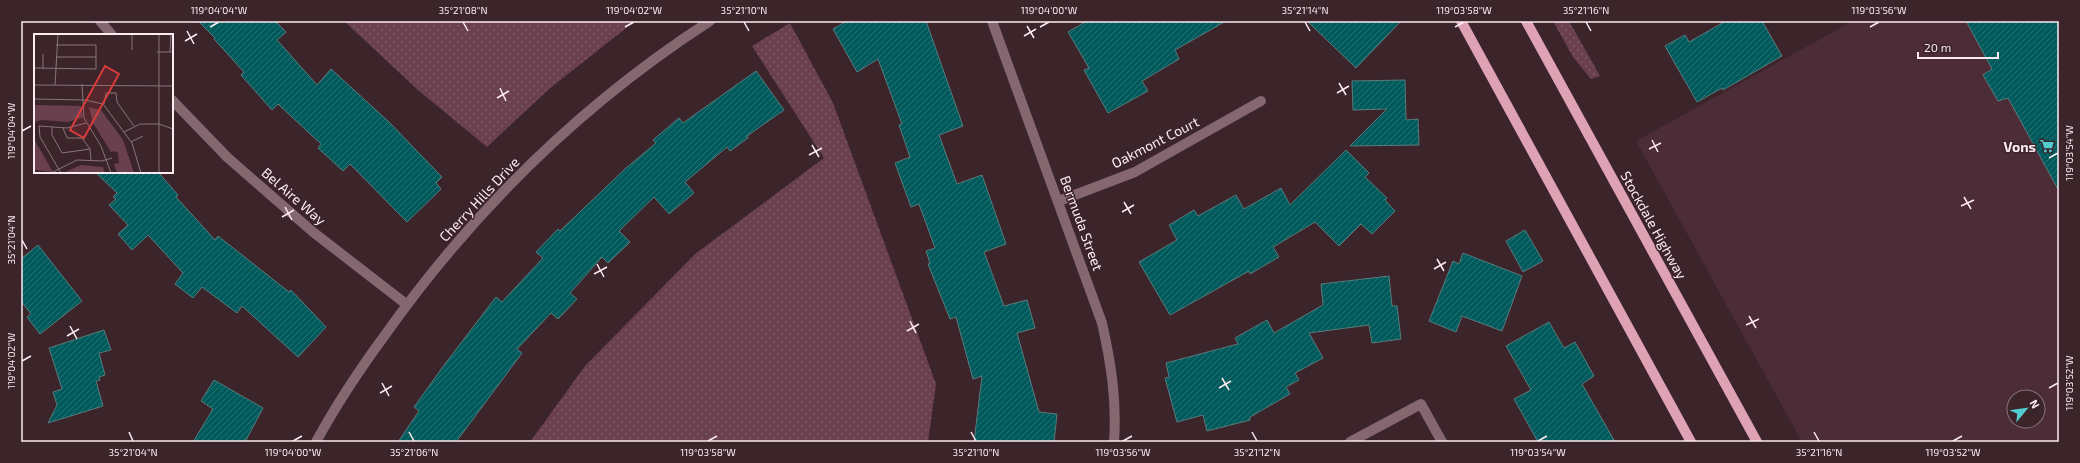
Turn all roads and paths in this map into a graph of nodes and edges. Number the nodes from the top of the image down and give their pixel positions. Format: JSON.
{"nodes":[{"id":1,"x":100,"y":21,"type":"edge"},
{"id":2,"x":710,"y":21,"type":"edge"},
{"id":3,"x":992,"y":21,"type":"edge"},
{"id":4,"x":1462,"y":21,"type":"edge"},
{"id":5,"x":1526,"y":21,"type":"edge"},
{"id":6,"x":111,"y":34,"type":"edge"},
{"id":7,"x":173,"y":101,"type":"edge"},
{"id":8,"x":1261,"y":101,"type":"dead end"},
{"id":9,"x":1059,"y":201,"type":"junction"},
{"id":10,"x":406,"y":304,"type":"junction"},
{"id":11,"x":316,"y":442,"type":"edge"},
{"id":12,"x":1114,"y":442,"type":"edge"},
{"id":13,"x":1350,"y":442,"type":"edge"},
{"id":14,"x":1442,"y":442,"type":"edge"},
{"id":15,"x":1691,"y":442,"type":"edge"},
{"id":16,"x":1756,"y":442,"type":"edge"}],
"edges":[{"from":1,"to":6,"type":"street"},
{"from":2,"to":10,"type":"street","name":"Cherry Hills Drive"},
{"from":3,"to":9,"type":"street","name":"Bermuda Street"},
{"from":4,"to":15,"type":"main road"},
{"from":5,"to":16,"type":"main road","name":"Stockdale Highway"},
{"from":7,"to":10,"type":"street","name":"Bel Aire Way"},
{"from":8,"to":9,"type":"street","name":"Oakmont Court"},
{"from":9,"to":12,"type":"street","name":"Bermuda Street"},
{"from":10,"to":11,"type":"street","name":"Cherry Hills Drive"},
{"from":13,"to":14,"type":"street"}]}
